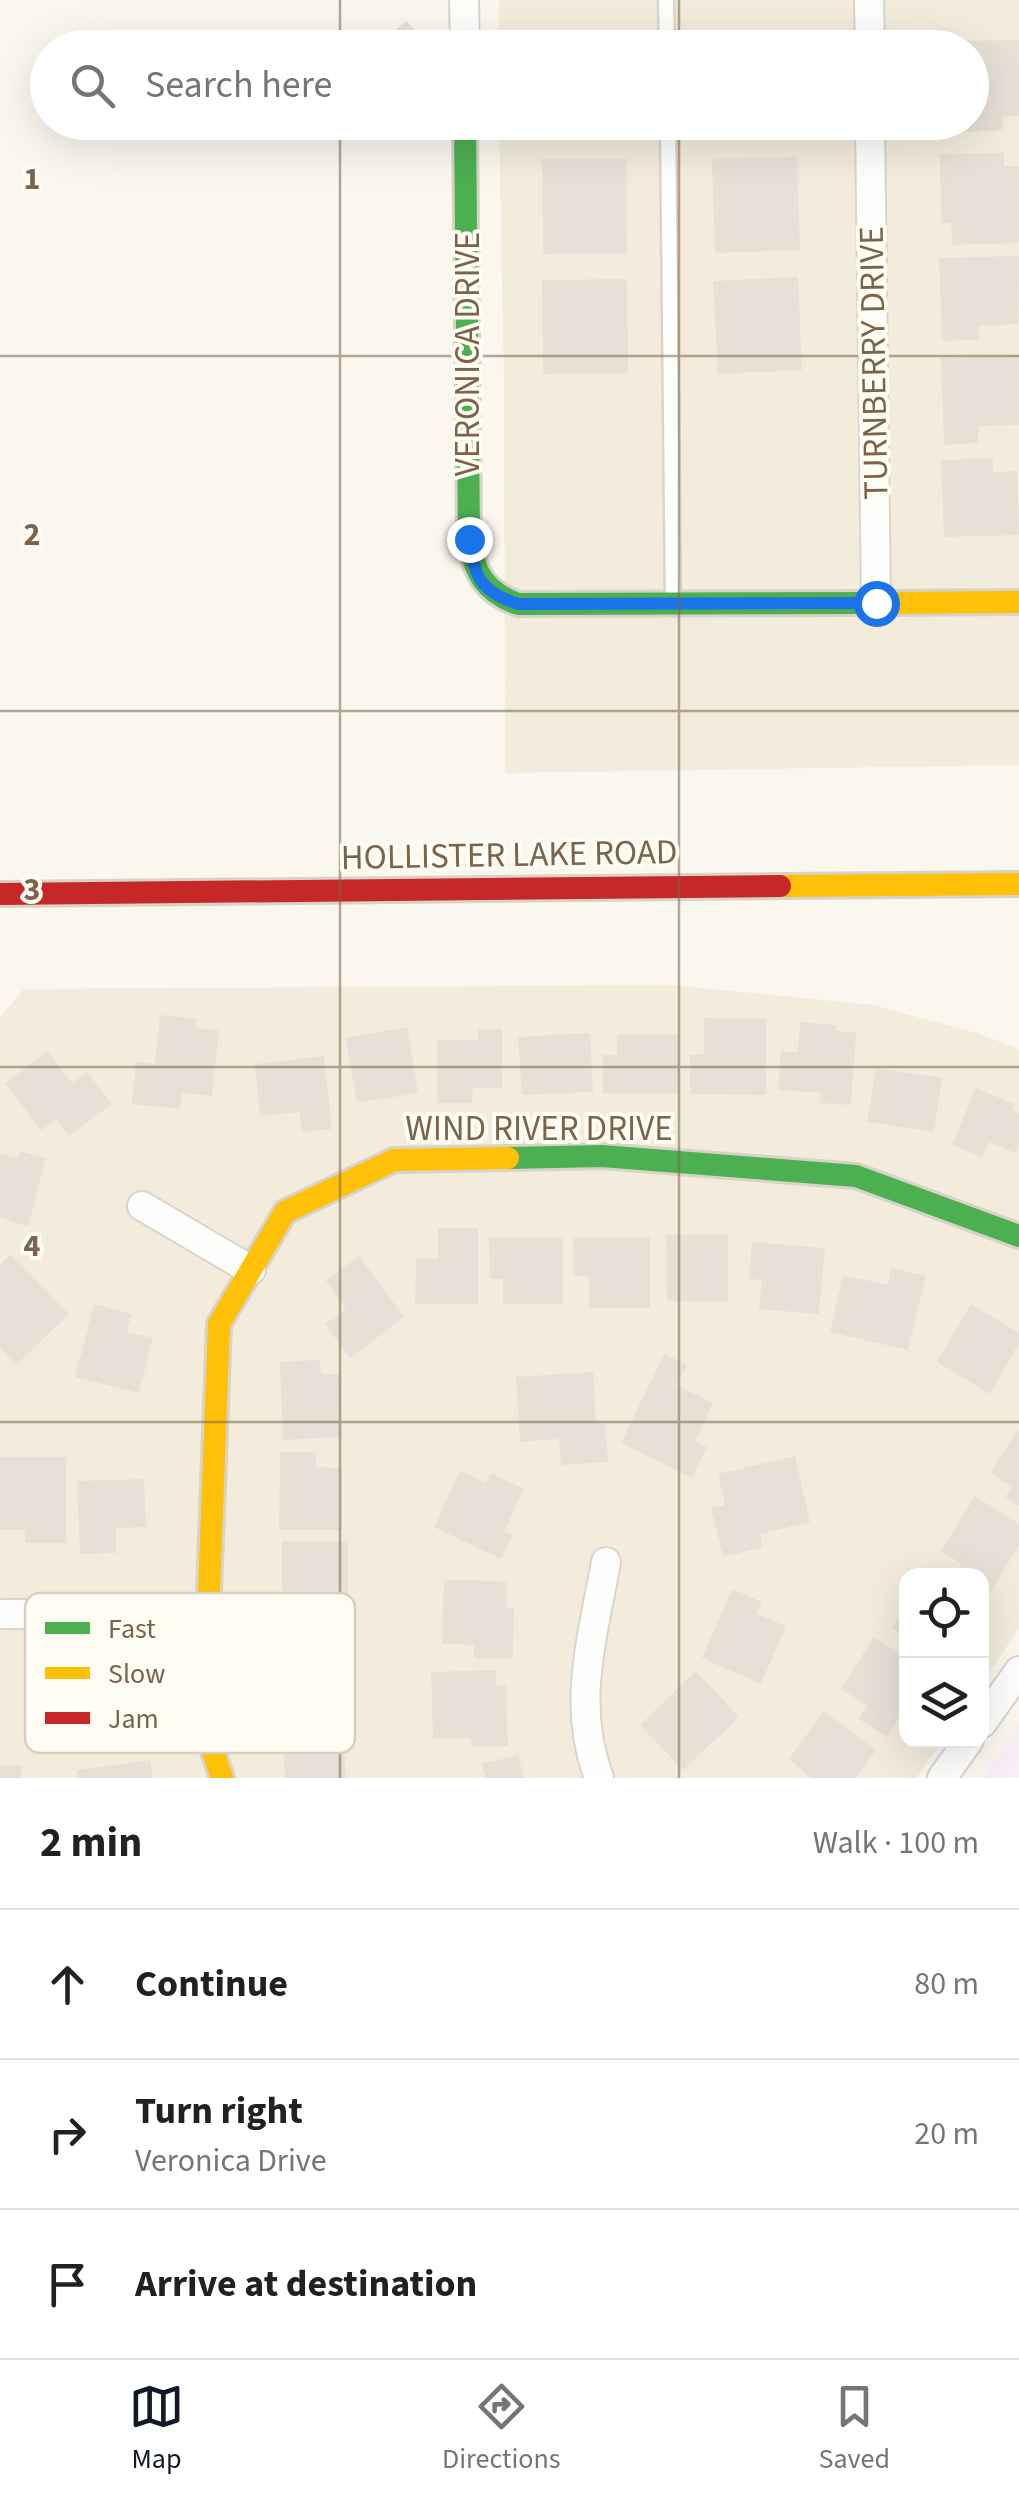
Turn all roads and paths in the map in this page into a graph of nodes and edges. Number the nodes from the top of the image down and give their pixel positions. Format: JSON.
{"nodes":[{"id":1,"x":464,"y":0,"type":"edge"},
{"id":2,"x":666,"y":0,"type":"edge"},
{"id":3,"x":869,"y":0,"type":"edge"},
{"id":4,"x":464,"y":30,"type":"edge"},
{"id":5,"x":667,"y":30,"type":"edge"},
{"id":6,"x":870,"y":30,"type":"edge"},
{"id":7,"x":465,"y":140,"type":"edge"},
{"id":8,"x":668,"y":140,"type":"edge"},
{"id":9,"x":870,"y":140,"type":"edge"},
{"id":10,"x":673,"y":602,"type":"junction"},
{"id":11,"x":1019,"y":602,"type":"edge"},
{"id":12,"x":876,"y":603,"type":"junction"},
{"id":13,"x":1019,"y":884,"type":"edge"},
{"id":14,"x":0,"y":894,"type":"edge"},
{"id":15,"x":142,"y":1206,"type":"dead end"},
{"id":16,"x":1019,"y":1236,"type":"edge"},
{"id":17,"x":251,"y":1270,"type":"junction"},
{"id":18,"x":606,"y":1562,"type":"dead end"},
{"id":19,"x":209,"y":1593,"type":"edge"},
{"id":20,"x":0,"y":1614,"type":"edge"},
{"id":21,"x":25,"y":1614,"type":"edge"},
{"id":22,"x":1019,"y":1671,"type":"edge"},
{"id":23,"x":989,"y":1713,"type":"edge"},
{"id":24,"x":963,"y":1748,"type":"edge"},
{"id":25,"x":214,"y":1753,"type":"edge"},
{"id":26,"x":222,"y":1778,"type":"edge"},
{"id":27,"x":599,"y":1778,"type":"edge"},
{"id":28,"x":942,"y":1778,"type":"edge"}],
"edges":[{"from":1,"to":4,"type":"street"},
{"from":2,"to":5,"type":"lane"},
{"from":3,"to":6,"type":"street"},
{"from":7,"to":10,"type":"street","name":"VERONICA DRIVE"},
{"from":8,"to":10,"type":"lane"},
{"from":9,"to":12,"type":"street","name":"TURNBERRY DRIVE"},
{"from":10,"to":12,"type":"street"},
{"from":11,"to":12,"type":"street"},
{"from":13,"to":14,"type":"street","name":"HOLLISTER LAKE ROAD"},
{"from":15,"to":17,"type":"street"},
{"from":16,"to":17,"type":"street","name":"WIND RIVER DRIVE"},
{"from":17,"to":19,"type":"street","name":"WIND RIVER DRIVE"},
{"from":18,"to":27,"type":"street"},
{"from":20,"to":21,"type":"street"},
{"from":22,"to":23,"type":"street"},
{"from":24,"to":28,"type":"street"},
{"from":25,"to":26,"type":"street","name":"WIND RIVER DRIVE"}]}
